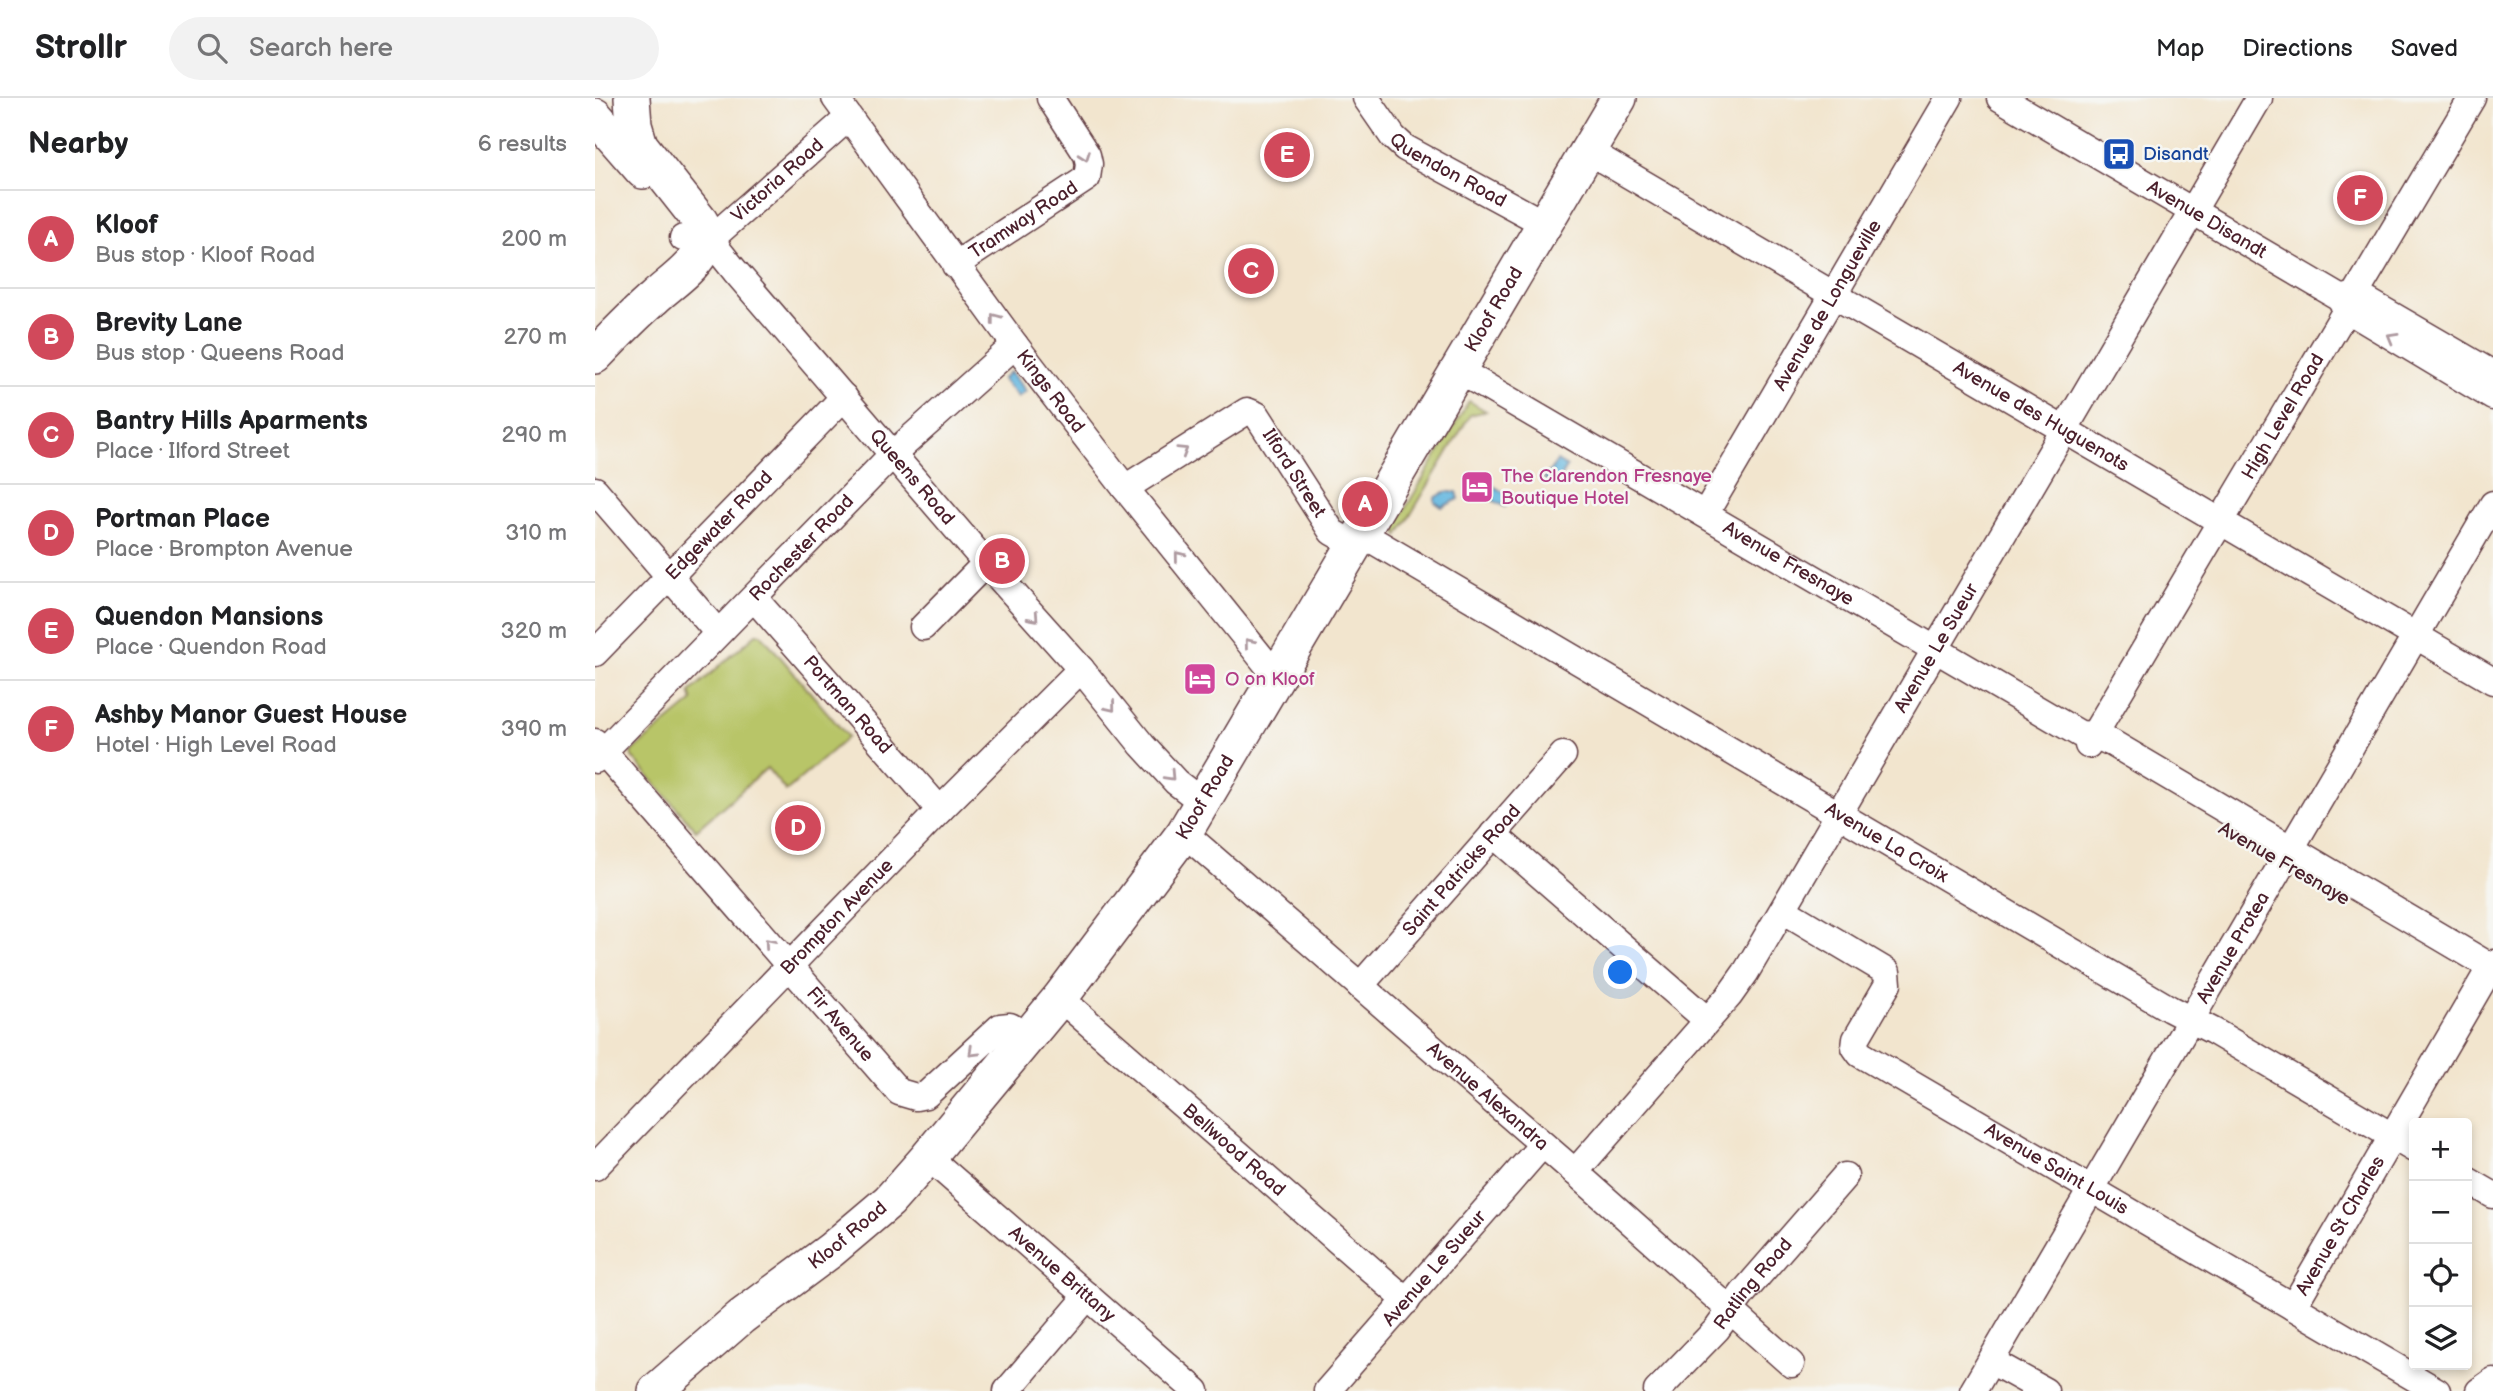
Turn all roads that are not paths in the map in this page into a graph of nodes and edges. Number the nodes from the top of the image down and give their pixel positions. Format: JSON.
{"nodes":[{"id":1,"x":621,"y":98,"type":"edge"},
{"id":2,"x":632,"y":98,"type":"edge"},
{"id":3,"x":1050,"y":98,"type":"edge"},
{"id":4,"x":1366,"y":98,"type":"edge"},
{"id":5,"x":1619,"y":98,"type":"edge"},
{"id":6,"x":1949,"y":98,"type":"edge"},
{"id":7,"x":2000,"y":98,"type":"edge"},
{"id":8,"x":2259,"y":98,"type":"edge"},
{"id":9,"x":2472,"y":98,"type":"edge"},
{"id":10,"x":595,"y":100,"type":"edge"},
{"id":11,"x":842,"y":108,"type":"edge"},
{"id":12,"x":595,"y":116,"type":"edge"},
{"id":13,"x":1588,"y":151,"type":"junction"},
{"id":14,"x":2193,"y":211,"type":"junction"},
{"id":15,"x":1545,"y":224,"type":"junction"},
{"id":16,"x":700,"y":239,"type":"junction"},
{"id":17,"x":955,"y":265,"type":"junction"},
{"id":18,"x":1834,"y":295,"type":"junction"},
{"id":19,"x":2348,"y":301,"type":"junction"},
{"id":20,"x":1015,"y":345,"type":"junction"},
{"id":21,"x":595,"y":356,"type":"edge"},
{"id":22,"x":2444,"y":356,"type":"junction"},
{"id":23,"x":1458,"y":370,"type":"junction"},
{"id":24,"x":2493,"y":374,"type":"edge"},
{"id":25,"x":844,"y":397,"type":"junction"},
{"id":26,"x":2493,"y":397,"type":"edge"},
{"id":27,"x":2064,"y":430,"type":"junction"},
{"id":28,"x":893,"y":454,"type":"junction"},
{"id":29,"x":1125,"y":488,"type":"junction"},
{"id":30,"x":595,"y":490,"type":"edge"},
{"id":31,"x":2493,"y":504,"type":"edge"},
{"id":32,"x":1706,"y":514,"type":"junction"},
{"id":33,"x":2220,"y":520,"type":"junction"},
{"id":34,"x":1358,"y":540,"type":"junction"},
{"id":35,"x":986,"y":563,"type":"junction"},
{"id":36,"x":669,"y":576,"type":"junction"},
{"id":37,"x":754,"y":598,"type":"junction"},
{"id":38,"x":923,"y":627,"type":"dead end"},
{"id":39,"x":718,"y":633,"type":"junction"},
{"id":40,"x":2415,"y":636,"type":"junction"},
{"id":41,"x":1935,"y":649,"type":"junction"},
{"id":42,"x":595,"y":653,"type":"edge"},
{"id":43,"x":1081,"y":669,"type":"junction"},
{"id":44,"x":1277,"y":677,"type":"junction"},
{"id":45,"x":2493,"y":681,"type":"edge"},
{"id":46,"x":2088,"y":738,"type":"junction"},
{"id":47,"x":598,"y":751,"type":"edge"},
{"id":48,"x":1563,"y":755,"type":"dead end"},
{"id":49,"x":1202,"y":802,"type":"junction"},
{"id":50,"x":940,"y":810,"type":"junction"},
{"id":51,"x":1839,"y":814,"type":"junction"},
{"id":52,"x":1184,"y":833,"type":"junction"},
{"id":53,"x":1493,"y":834,"type":"junction"},
{"id":54,"x":2287,"y":856,"type":"junction"},
{"id":55,"x":1783,"y":910,"type":"junction"},
{"id":56,"x":790,"y":967,"type":"junction"},
{"id":57,"x":2491,"y":973,"type":"edge"},
{"id":58,"x":1360,"y":986,"type":"junction"},
{"id":59,"x":1060,"y":998,"type":"junction"},
{"id":60,"x":1707,"y":1020,"type":"junction"},
{"id":61,"x":2191,"y":1020,"type":"junction"},
{"id":62,"x":1028,"y":1036,"type":"junction"},
{"id":63,"x":2403,"y":1142,"type":"edge"},
{"id":64,"x":1542,"y":1145,"type":"junction"},
{"id":65,"x":928,"y":1157,"type":"junction"},
{"id":66,"x":595,"y":1167,"type":"edge"},
{"id":67,"x":1575,"y":1172,"type":"junction"},
{"id":68,"x":1845,"y":1176,"type":"dead end"},
{"id":69,"x":2469,"y":1181,"type":"edge"},
{"id":70,"x":2091,"y":1190,"type":"junction"},
{"id":71,"x":2493,"y":1195,"type":"edge"},
{"id":72,"x":1089,"y":1296,"type":"junction"},
{"id":73,"x":1407,"y":1301,"type":"junction"},
{"id":74,"x":2293,"y":1307,"type":"junction"},
{"id":75,"x":1730,"y":1311,"type":"junction"},
{"id":76,"x":1991,"y":1361,"type":"junction"},
{"id":77,"x":1791,"y":1364,"type":"dead end"},
{"id":78,"x":2493,"y":1381,"type":"edge"},
{"id":79,"x":656,"y":1391,"type":"edge"},
{"id":80,"x":1007,"y":1391,"type":"edge"},
{"id":81,"x":1196,"y":1391,"type":"edge"},
{"id":82,"x":1327,"y":1391,"type":"edge"},
{"id":83,"x":1657,"y":1391,"type":"edge"},
{"id":84,"x":1973,"y":1391,"type":"edge"},
{"id":85,"x":2045,"y":1391,"type":"edge"},
{"id":86,"x":2437,"y":1391,"type":"edge"},
{"id":87,"x":2479,"y":1391,"type":"edge"}],
"edges":[{"from":1,"to":10,"type":"main road"},
{"from":2,"to":16,"type":"main road","name":"Queens Road"},
{"from":3,"to":17,"type":"street","name":"Tramway Road","one_way":true},
{"from":4,"to":15,"type":"street","name":"Quendon Road"},
{"from":5,"to":13,"type":"main road","name":"Kloof Road"},
{"from":6,"to":18,"type":"street","name":"Avenue de Longueville"},
{"from":7,"to":14,"type":"street","name":"Avenue Disandt"},
{"from":8,"to":14,"type":"street","name":"Avenue Le Sueur"},
{"from":9,"to":19,"type":"street","name":"High Level Road"},
{"from":11,"to":16,"type":"street","name":"Victoria Road"},
{"from":11,"to":17,"type":"street","name":"Kings Road"},
{"from":12,"to":16,"type":"main road","name":"Queens Road"},
{"from":13,"to":15,"type":"main road","name":"Kloof Road"},
{"from":13,"to":18,"type":"street","name":"Avenue des Huguenots"},
{"from":14,"to":19,"type":"street","name":"Avenue Disandt"},
{"from":14,"to":27,"type":"street","name":"Avenue Le Sueur"},
{"from":15,"to":23,"type":"main road","name":"Kloof Road"},
{"from":16,"to":21,"type":"main road","name":"Victoria Road"},
{"from":16,"to":25,"type":"street","name":"Queens Road"},
{"from":20,"to":17,"type":"street","name":"Kings Road","one_way":true},
{"from":18,"to":27,"type":"street","name":"Avenue des Huguenots"},
{"from":18,"to":32,"type":"street","name":"Avenue de Longueville"},
{"from":19,"to":22,"type":"street","name":"Avenue Disandt"},
{"from":19,"to":33,"type":"street","name":"High Level Road"},
{"from":20,"to":28,"type":"street","name":"Rochester Road"},
{"from":20,"to":29,"type":"street","name":"Kings Road"},
{"from":22,"to":24,"type":"street","name":"Avenue Disandt"},
{"from":22,"to":26,"type":"street","name":"Avenue Disandt"},
{"from":23,"to":32,"type":"street","name":"Avenue Fresnaye"},
{"from":23,"to":34,"type":"main road","name":"Kloof Road"},
{"from":25,"to":28,"type":"street","name":"Queens Road"},
{"from":25,"to":36,"type":"street","name":"Edgewater Road"},
{"from":27,"to":33,"type":"street","name":"Avenue des Huguenots"},
{"from":27,"to":41,"type":"street","name":"Avenue Le Sueur"},
{"from":28,"to":35,"type":"street","name":"Queens Road"},
{"from":28,"to":37,"type":"street","name":"Rochester Road"},
{"from":29,"to":34,"type":"street","name":"Ilford Street","one_way":true},
{"from":44,"to":29,"type":"street","name":"Kings Road","one_way":true},
{"from":30,"to":36,"type":"street"},
{"from":31,"to":40,"type":"street","name":"Avenue Protea"},
{"from":32,"to":41,"type":"street","name":"Avenue Fresnaye"},
{"from":33,"to":40,"type":"street","name":"Avenue des Huguenots"},
{"from":33,"to":46,"type":"street","name":"High Level Road"},
{"from":34,"to":44,"type":"main road","name":"Kloof Road"},
{"from":34,"to":51,"type":"street","name":"Avenue La Croix"},
{"from":35,"to":38,"type":"street"},
{"from":35,"to":43,"type":"street","name":"Queens Road","one_way":true},
{"from":36,"to":39,"type":"street"},
{"from":36,"to":42,"type":"street","name":"Edgewater Road"},
{"from":37,"to":39,"type":"street","name":"Rochester Road"},
{"from":37,"to":50,"type":"street","name":"Portman Road"},
{"from":39,"to":47,"type":"street","name":"Rochester Road"},
{"from":40,"to":45,"type":"street","name":"Avenue des Huguenots"},
{"from":40,"to":54,"type":"street","name":"Avenue Protea"},
{"from":41,"to":46,"type":"street","name":"Avenue Fresnaye"},
{"from":41,"to":51,"type":"street","name":"Avenue Le Sueur"},
{"from":43,"to":49,"type":"street","name":"Queens Road","one_way":true},
{"from":43,"to":50,"type":"street","name":"Brompton Avenue"},
{"from":44,"to":49,"type":"main road","name":"Kloof Road"},
{"from":46,"to":54,"type":"street","name":"Avenue Fresnaye"},
{"from":56,"to":47,"type":"street","name":"Fir Avenue","one_way":true},
{"from":48,"to":53,"type":"street","name":"Saint Patricks Road"},
{"from":49,"to":52,"type":"main road","name":"Kloof Road"},
{"from":50,"to":56,"type":"street","name":"Brompton Avenue"},
{"from":51,"to":55,"type":"street","name":"Avenue Le Sueur"},
{"from":51,"to":61,"type":"street","name":"Avenue La Croix"},
{"from":52,"to":58,"type":"street","name":"Avenue Alexandra"},
{"from":52,"to":59,"type":"main road","name":"Kloof Road"},
{"from":53,"to":58,"type":"street","name":"Saint Patricks Road"},
{"from":53,"to":60,"type":"street"},
{"from":54,"to":57,"type":"street","name":"Avenue Fresnaye"},
{"from":54,"to":61,"type":"street","name":"Avenue Protea"},
{"from":55,"to":60,"type":"street","name":"Avenue Le Sueur"},
{"from":55,"to":70,"type":"street","name":"Avenue Saint Louis"},
{"from":62,"to":56,"type":"street","name":"Fir Avenue","one_way":true},
{"from":56,"to":66,"type":"street","name":"Brompton Avenue"},
{"from":57,"to":63,"type":"street","name":"Avenue St Charles"},
{"from":58,"to":64,"type":"street","name":"Avenue Alexandra"},
{"from":59,"to":62,"type":"main road","name":"Kloof Road"},
{"from":59,"to":73,"type":"street","name":"Bellwood Road"},
{"from":60,"to":67,"type":"street","name":"Avenue Le Sueur"},
{"from":61,"to":63,"type":"street","name":"Avenue La Croix"},
{"from":61,"to":70,"type":"street","name":"Avenue Protea"},
{"from":62,"to":65,"type":"main road","name":"Kloof Road"},
{"from":63,"to":74,"type":"street","name":"Avenue St Charles"},
{"from":64,"to":67,"type":"street","name":"Avenue Alexandra"},
{"from":64,"to":73,"type":"street","name":"Avenue Le Sueur"},
{"from":65,"to":72,"type":"street","name":"Avenue Brittany"},
{"from":65,"to":79,"type":"main road","name":"Kloof Road"},
{"from":67,"to":75,"type":"street","name":"Avenue Alexandra"},
{"from":68,"to":75,"type":"street","name":"Ratling Road"},
{"from":69,"to":71,"type":"street"},
{"from":70,"to":74,"type":"street","name":"Avenue Saint Louis"},
{"from":70,"to":76,"type":"street","name":"Avenue Protea"},
{"from":72,"to":80,"type":"street"},
{"from":72,"to":81,"type":"street","name":"Avenue Brittany"},
{"from":73,"to":82,"type":"street","name":"Avenue Le Sueur"},
{"from":74,"to":86,"type":"street","name":"Avenue Saint Louis"},
{"from":75,"to":77,"type":"street","name":"Avenue Alexandra"},
{"from":75,"to":83,"type":"street","name":"Ratling Road"},
{"from":76,"to":84,"type":"street","name":"Avenue Protea"},
{"from":76,"to":85,"type":"street"},
{"from":78,"to":87,"type":"street"}]}
